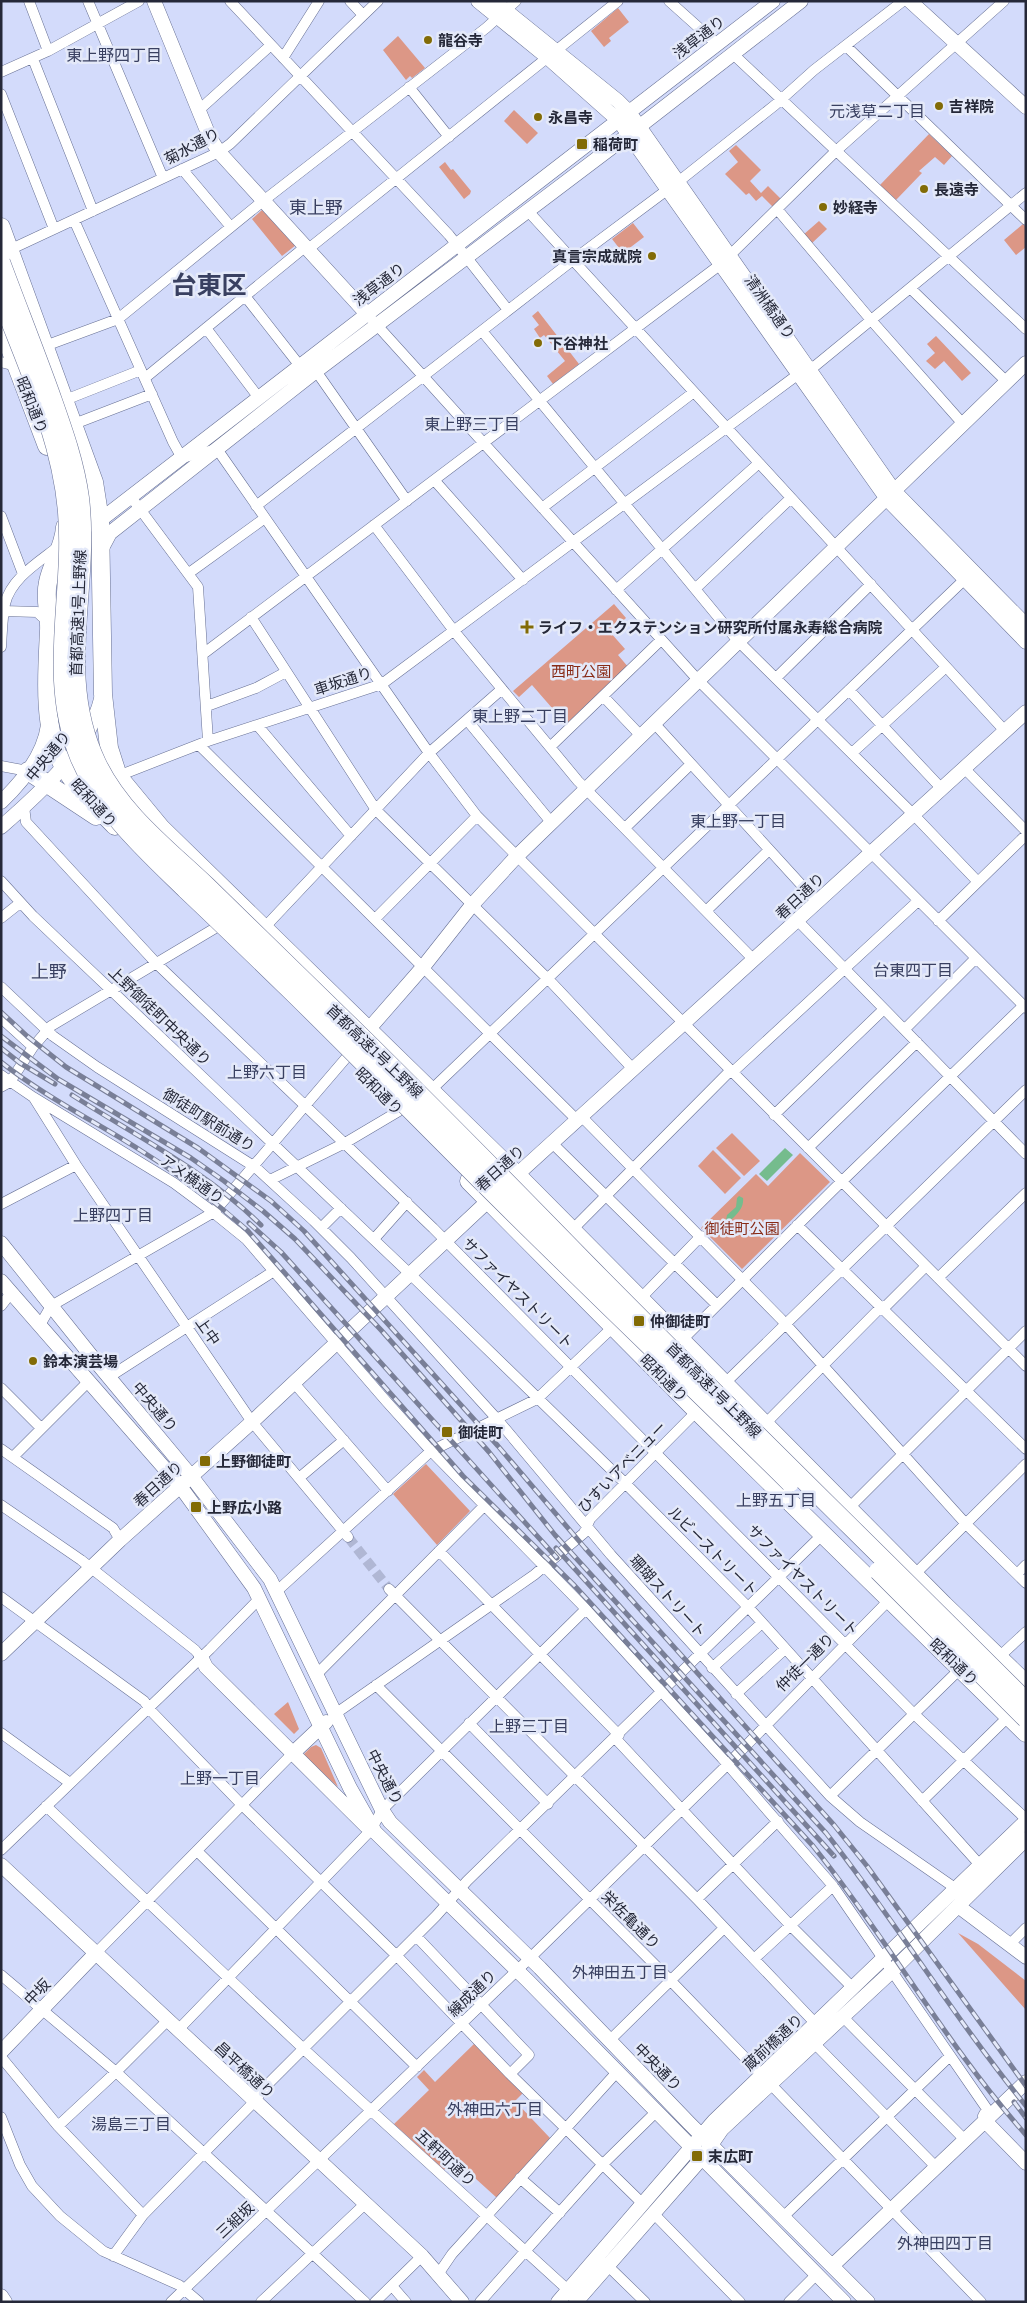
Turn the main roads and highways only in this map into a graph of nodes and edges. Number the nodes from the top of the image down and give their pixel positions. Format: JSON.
{"nodes":[{"id":1,"x":154,"y":1,"type":"edge"},
{"id":2,"x":478,"y":1,"type":"edge"},
{"id":3,"x":494,"y":1,"type":"edge"},
{"id":4,"x":773,"y":1,"type":"edge"},
{"id":5,"x":801,"y":1,"type":"edge"},
{"id":6,"x":910,"y":1,"type":"edge"},
{"id":7,"x":507,"y":10,"type":"edge"},
{"id":8,"x":1026,"y":107,"type":"edge"},
{"id":9,"x":624,"y":116,"type":"junction"},
{"id":10,"x":634,"y":130,"type":"junction"},
{"id":11,"x":1,"y":227,"type":"edge"},
{"id":12,"x":4,"y":255,"type":"edge"},
{"id":13,"x":1,"y":298,"type":"edge"},
{"id":14,"x":366,"y":314,"type":"junction"},
{"id":15,"x":1,"y":325,"type":"edge"},
{"id":16,"x":1026,"y":363,"type":"edge"},
{"id":17,"x":9,"y":364,"type":"edge"},
{"id":18,"x":891,"y":496,"type":"junction"},
{"id":19,"x":100,"y":520,"type":"junction"},
{"id":20,"x":99,"y":561,"type":"junction"},
{"id":21,"x":49,"y":624,"type":"junction"},
{"id":22,"x":1025,"y":624,"type":"edge"},
{"id":23,"x":1026,"y":642,"type":"edge"},
{"id":24,"x":103,"y":694,"type":"junction"},
{"id":25,"x":1026,"y":712,"type":"edge"},
{"id":26,"x":50,"y":714,"type":"junction"},
{"id":27,"x":63,"y":766,"type":"junction"},
{"id":28,"x":28,"y":771,"type":"junction"},
{"id":29,"x":48,"y":783,"type":"junction"},
{"id":30,"x":1,"y":802,"type":"edge"},
{"id":31,"x":1,"y":827,"type":"edge"},
{"id":32,"x":123,"y":835,"type":"junction"},
{"id":33,"x":163,"y":854,"type":"dead end"},
{"id":34,"x":366,"y":1038,"type":"junction"},
{"id":35,"x":420,"y":1118,"type":"junction"},
{"id":36,"x":517,"y":1175,"type":"junction"},
{"id":37,"x":488,"y":1201,"type":"junction"},
{"id":38,"x":2,"y":1247,"type":"edge"},
{"id":39,"x":588,"y":1264,"type":"junction"},
{"id":40,"x":1,"y":1281,"type":"edge"},
{"id":41,"x":191,"y":1476,"type":"junction"},
{"id":42,"x":180,"y":1486,"type":"junction"},
{"id":43,"x":853,"y":1512,"type":"junction"},
{"id":44,"x":893,"y":1595,"type":"junction"},
{"id":45,"x":1,"y":1654,"type":"edge"},
{"id":46,"x":201,"y":1657,"type":"road end"},
{"id":47,"x":1026,"y":1684,"type":"edge"},
{"id":48,"x":1026,"y":1701,"type":"edge"},
{"id":49,"x":335,"y":1714,"type":"junction"},
{"id":50,"x":1017,"y":1717,"type":"edge"},
{"id":51,"x":321,"y":1727,"type":"junction"},
{"id":52,"x":1026,"y":1733,"type":"edge"},
{"id":53,"x":292,"y":1754,"type":"junction"},
{"id":54,"x":1026,"y":1820,"type":"edge"},
{"id":55,"x":373,"y":1830,"type":"junction"},
{"id":56,"x":1026,"y":1839,"type":"edge"},
{"id":57,"x":1,"y":1865,"type":"edge"},
{"id":58,"x":958,"y":1906,"type":"junction"},
{"id":59,"x":96,"y":1953,"type":"junction"},
{"id":60,"x":1026,"y":1957,"type":"edge"},
{"id":61,"x":1,"y":2052,"type":"edge"},
{"id":62,"x":766,"y":2079,"type":"junction"},
{"id":63,"x":1026,"y":2082,"type":"edge"},
{"id":64,"x":985,"y":2121,"type":"junction"},
{"id":65,"x":707,"y":2140,"type":"junction"},
{"id":66,"x":697,"y":2153,"type":"junction"},
{"id":67,"x":1026,"y":2163,"type":"edge"},
{"id":68,"x":648,"y":2209,"type":"junction"},
{"id":69,"x":832,"y":2266,"type":"junction"},
{"id":70,"x":1,"y":2296,"type":"edge"},
{"id":71,"x":572,"y":2296,"type":"edge"},
{"id":72,"x":6,"y":2302,"type":"edge"},
{"id":73,"x":462,"y":2302,"type":"edge"},
{"id":74,"x":558,"y":2302,"type":"edge"},
{"id":75,"x":844,"y":2302,"type":"edge"},
{"id":76,"x":868,"y":2302,"type":"edge"}],
"edges":[{"from":1,"to":14,"type":"main road"},
{"from":2,"to":7,"type":"main road","name":"清洲橋通り"},
{"from":3,"to":7,"type":"main road","name":"清洲橋通り"},
{"from":4,"to":9,"type":"main road","name":"浅草通り"},
{"from":5,"to":10,"type":"main road","name":"浅草通り"},
{"from":6,"to":8,"type":"main road"},
{"from":7,"to":9,"type":"main road","name":"清洲橋通り"},
{"from":9,"to":10,"type":"main road","name":"清洲橋通り"},
{"from":9,"to":14,"type":"main road","name":"浅草通り"},
{"from":10,"to":18,"type":"main road","name":"清洲橋通り"},
{"from":10,"to":20,"type":"main road","name":"浅草通り"},
{"from":11,"to":12,"type":"highway"},
{"from":12,"to":19,"type":"highway"},
{"from":12,"to":39,"type":"highway","name":"首都高速1号上野線","bridge":true},
{"from":13,"to":35,"type":"highway","name":"首都高速1号上野線","bridge":true},
{"from":14,"to":19,"type":"main road","name":"浅草通り"},
{"from":15,"to":17,"type":"highway","name":"昭和通り"},
{"from":16,"to":18,"type":"main road"},
{"from":17,"to":21,"type":"highway","name":"昭和通り"},
{"from":18,"to":22,"type":"main road","name":"清洲橋通り"},
{"from":18,"to":23,"type":"main road","name":"清洲橋通り"},
{"from":18,"to":34,"type":"main road"},
{"from":19,"to":20,"type":"highway"},
{"from":19,"to":21,"type":"main road","name":"浅草通り"},
{"from":20,"to":21,"type":"highway"},
{"from":20,"to":24,"type":"highway"},
{"from":21,"to":26,"type":"highway","name":"昭和通り"},
{"from":24,"to":27,"type":"main road","name":"中央通り"},
{"from":24,"to":34,"type":"highway"},
{"from":25,"to":36,"type":"main road","name":"春日通り"},
{"from":26,"to":27,"type":"highway","name":"昭和通り"},
{"from":26,"to":28,"type":"main road","name":"中央通り"},
{"from":27,"to":29,"type":"main road","name":"中央通り"},
{"from":27,"to":32,"type":"highway","name":"昭和通り"},
{"from":28,"to":29,"type":"highway"},
{"from":28,"to":30,"type":"main road","name":"中央通り"},
{"from":29,"to":31,"type":"main road","name":"中央通り"},
{"from":29,"to":32,"type":"highway"},
{"from":32,"to":37,"type":"highway","name":"昭和通り"},
{"from":33,"to":35,"type":"highway","bridge":true},
{"from":34,"to":36,"type":"highway"},
{"from":34,"to":39,"type":"highway","bridge":true},
{"from":35,"to":50,"type":"highway","name":"首都高速1号上野線","bridge":true},
{"from":36,"to":37,"type":"main road","name":"春日通り"},
{"from":36,"to":43,"type":"highway"},
{"from":37,"to":41,"type":"main road","name":"春日通り"},
{"from":37,"to":44,"type":"highway","name":"昭和通り"},
{"from":38,"to":41,"type":"main road","name":"中央通り"},
{"from":39,"to":48,"type":"highway","name":"首都高速1号上野線","bridge":true},
{"from":40,"to":42,"type":"main road"},
{"from":41,"to":42,"type":"main road","name":"春日通り"},
{"from":41,"to":49,"type":"main road","name":"中央通り"},
{"from":42,"to":45,"type":"main road","name":"春日通り"},
{"from":42,"to":51,"type":"main road"},
{"from":43,"to":44,"type":"highway"},
{"from":43,"to":47,"type":"highway"},
{"from":44,"to":50,"type":"highway","name":"昭和通り"},
{"from":46,"to":53,"type":"main road"},
{"from":49,"to":51,"type":"main road"},
{"from":49,"to":65,"type":"main road","name":"中央通り"},
{"from":50,"to":52,"type":"highway","name":"昭和通り"},
{"from":51,"to":53,"type":"main road"},
{"from":51,"to":55,"type":"main road"},
{"from":53,"to":55,"type":"main road"},
{"from":54,"to":62,"type":"main road","name":"蔵前橋通り"},
{"from":55,"to":66,"type":"main road"},
{"from":56,"to":58,"type":"main road","name":"蔵前橋通り"},
{"from":57,"to":59,"type":"main road","name":"昌平橋通り"},
{"from":58,"to":60,"type":"main road"},
{"from":58,"to":62,"type":"main road","name":"蔵前橋通り"},
{"from":59,"to":61,"type":"main road","name":"中坂"},
{"from":59,"to":73,"type":"main road","name":"昌平橋通り"},
{"from":62,"to":65,"type":"main road","name":"蔵前橋通り"},
{"from":63,"to":64,"type":"main road"},
{"from":64,"to":67,"type":"main road"},
{"from":64,"to":69,"type":"main road"},
{"from":65,"to":66,"type":"main road","name":"蔵前橋通り"},
{"from":65,"to":69,"type":"main road","name":"中央通り"},
{"from":66,"to":68,"type":"main road","name":"蔵前橋通り"},
{"from":66,"to":75,"type":"main road"},
{"from":68,"to":71,"type":"main road","name":"蔵前橋通り"},
{"from":68,"to":71,"type":"main road","name":"蔵前橋通り"},
{"from":69,"to":76,"type":"main road","name":"中央通り"},
{"from":70,"to":72,"type":"main road"},
{"from":71,"to":74,"type":"main road","name":"蔵前橋通り"}]}
